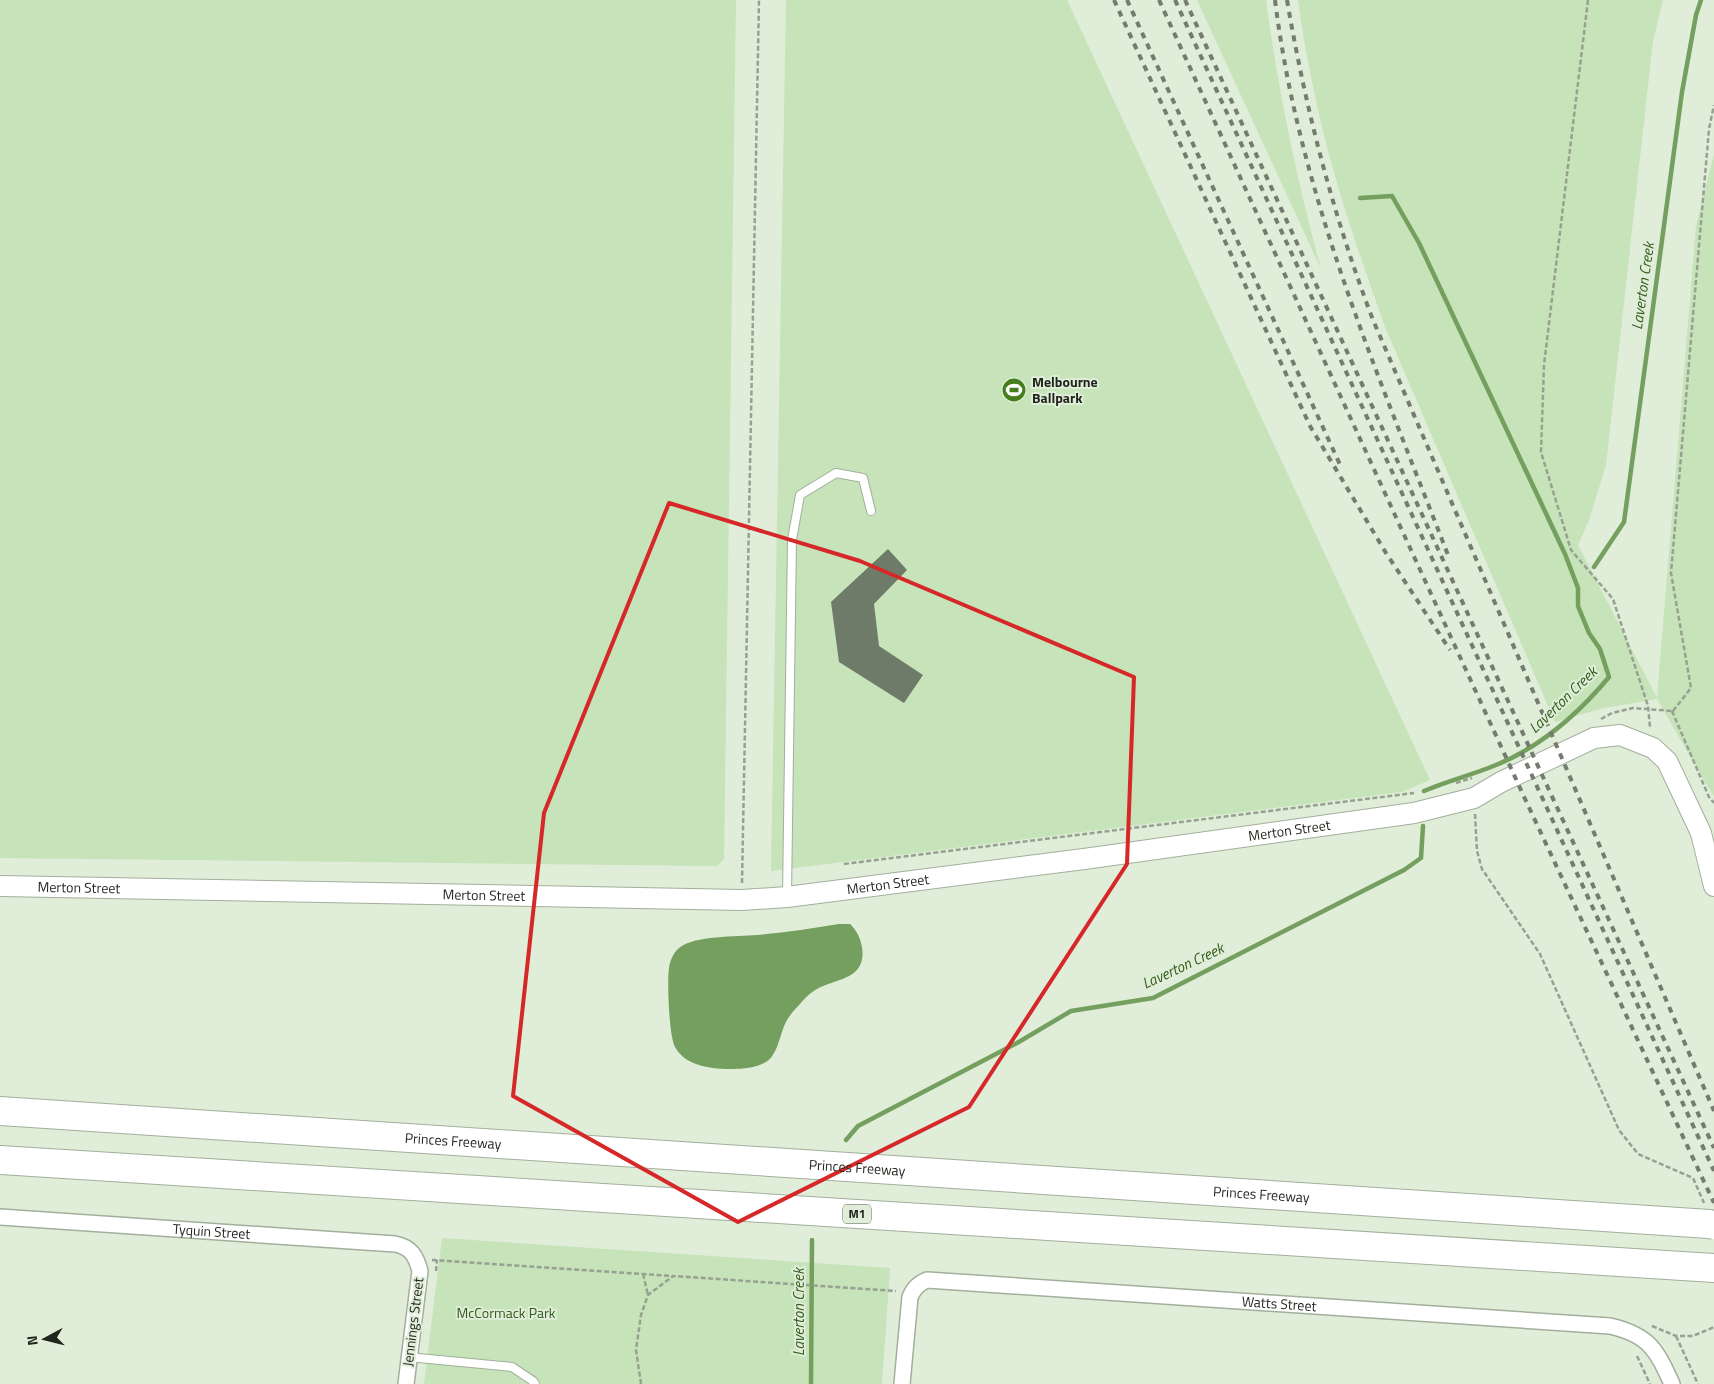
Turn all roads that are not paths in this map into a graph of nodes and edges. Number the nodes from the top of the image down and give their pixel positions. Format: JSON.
{"nodes":[{"id":1,"x":871,"y":511,"type":"dead end"},
{"id":2,"x":1707,"y":840,"type":"edge"},
{"id":3,"x":0,"y":886,"type":"edge"},
{"id":4,"x":1714,"y":886,"type":"edge"},
{"id":5,"x":787,"y":897,"type":"junction"},
{"id":6,"x":0,"y":1111,"type":"edge"},
{"id":7,"x":0,"y":1160,"type":"edge"},
{"id":8,"x":0,"y":1217,"type":"edge"},
{"id":9,"x":1710,"y":1219,"type":"edge"},
{"id":10,"x":417,"y":1260,"type":"joint"},
{"id":11,"x":1714,"y":1268,"type":"edge"},
{"id":12,"x":408,"y":1357,"type":"junction"},
{"id":13,"x":406,"y":1384,"type":"edge"},
{"id":14,"x":535,"y":1384,"type":"edge"},
{"id":15,"x":902,"y":1384,"type":"edge"},
{"id":16,"x":1672,"y":1384,"type":"edge"}],
"edges":[{"from":1,"to":5,"type":"lane"},
{"from":2,"to":4,"type":"street","name":"Merton Street"},
{"from":2,"to":5,"type":"street","name":"Merton Street"},
{"from":3,"to":5,"type":"street","name":"Merton Street"},
{"from":6,"to":9,"type":"highway","name":"Princes Freeway"},
{"from":7,"to":11,"type":"highway","number":"M1"},
{"from":8,"to":10,"type":"street","name":"Tyquin Street"},
{"from":10,"to":12,"type":"street","name":"Jennings Street"},
{"from":12,"to":13,"type":"street","name":"Jennings Street"},
{"from":12,"to":14,"type":"lane"},
{"from":15,"to":16,"type":"street","name":"Watts Street"}]}
